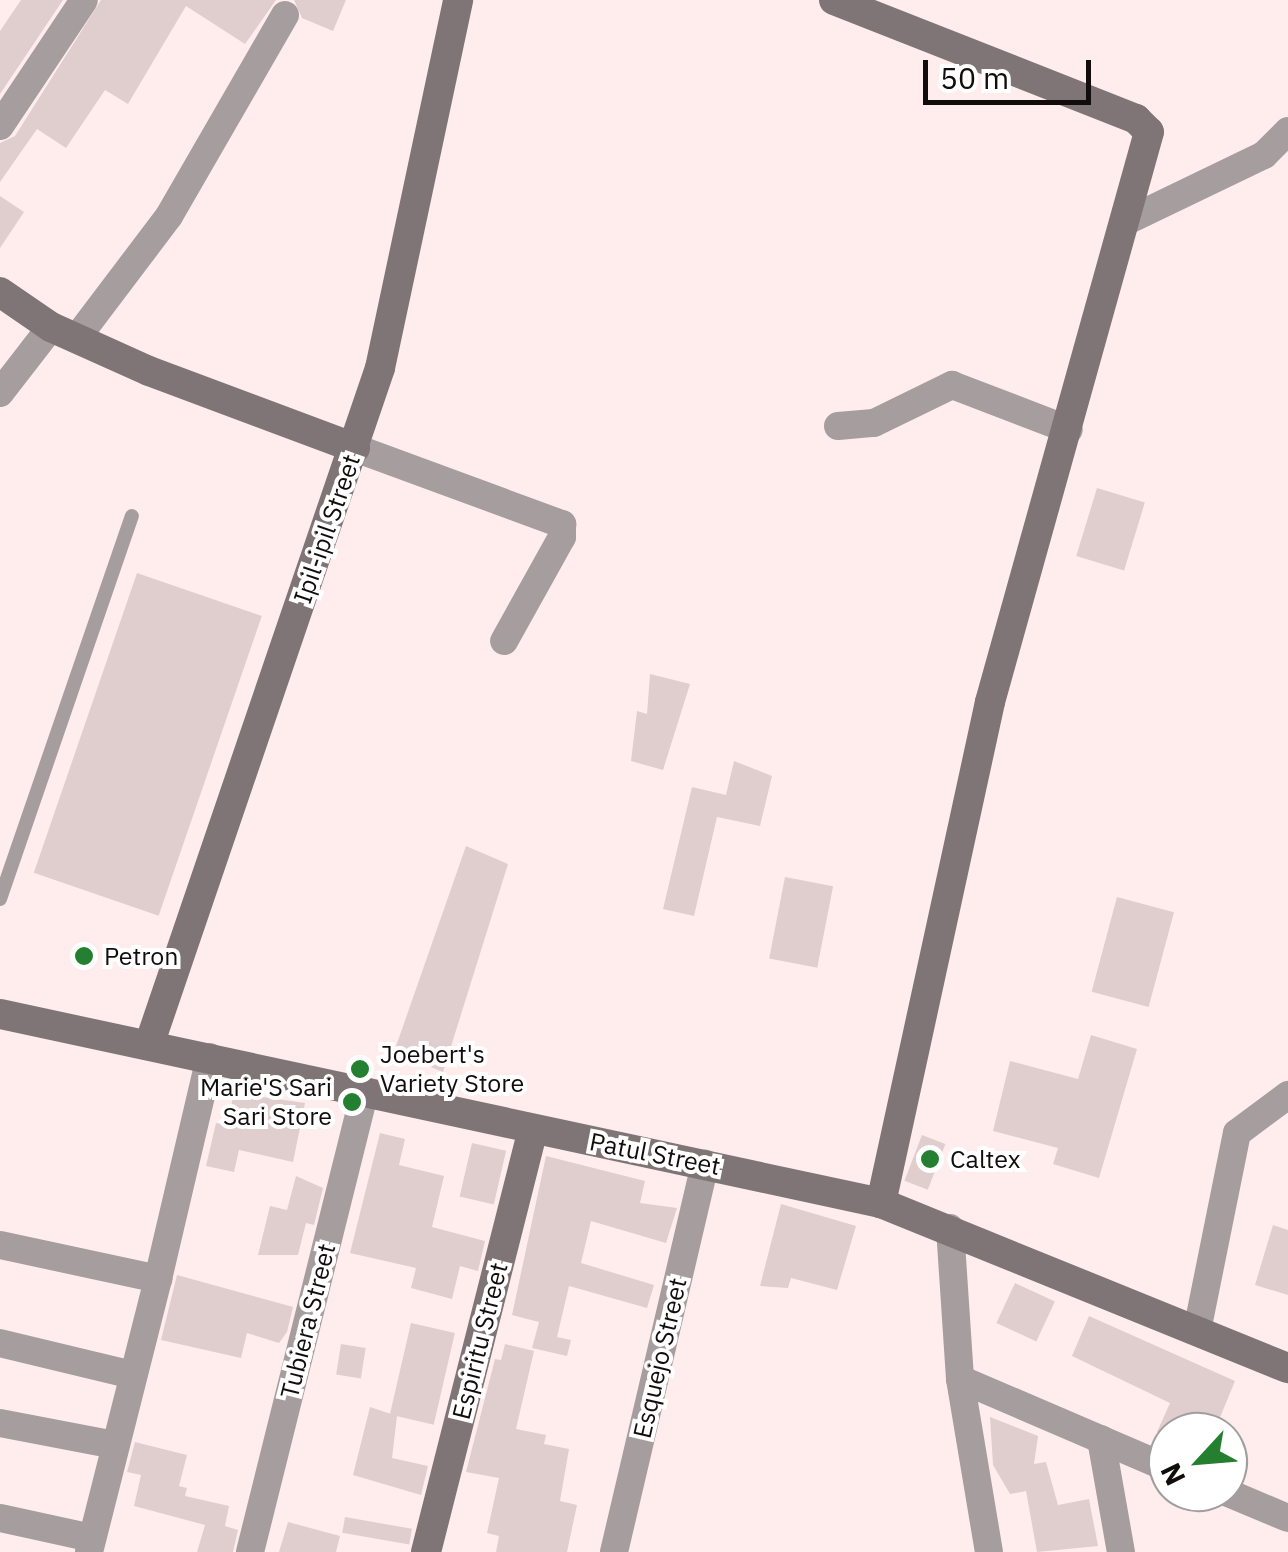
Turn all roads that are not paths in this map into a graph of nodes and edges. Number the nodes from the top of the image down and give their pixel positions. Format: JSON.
{"nodes":[{"id":1,"x":84,"y":0,"type":"edge"},
{"id":2,"x":458,"y":0,"type":"edge"},
{"id":3,"x":834,"y":0,"type":"edge"},
{"id":4,"x":285,"y":15,"type":"dead end"},
{"id":5,"x":0,"y":126,"type":"edge"},
{"id":6,"x":1288,"y":131,"type":"edge"},
{"id":7,"x":1130,"y":220,"type":"junction"},
{"id":8,"x":0,"y":292,"type":"edge"},
{"id":9,"x":64,"y":333,"type":"junction"},
{"id":10,"x":0,"y":392,"type":"edge"},
{"id":11,"x":838,"y":426,"type":"dead end"},
{"id":12,"x":1069,"y":430,"type":"junction"},
{"id":13,"x":355,"y":448,"type":"junction"},
{"id":14,"x":132,"y":516,"type":"dead end"},
{"id":15,"x":504,"y":641,"type":"dead end"},
{"id":16,"x":0,"y":899,"type":"edge"},
{"id":17,"x":0,"y":1014,"type":"edge"},
{"id":18,"x":148,"y":1045,"type":"junction"},
{"id":19,"x":210,"y":1057,"type":"junction"},
{"id":20,"x":365,"y":1091,"type":"junction"},
{"id":21,"x":1288,"y":1095,"type":"edge"},
{"id":22,"x":533,"y":1130,"type":"junction"},
{"id":23,"x":705,"y":1164,"type":"junction"},
{"id":24,"x":881,"y":1203,"type":"junction"},
{"id":25,"x":950,"y":1228,"type":"junction"},
{"id":26,"x":0,"y":1245,"type":"edge"},
{"id":27,"x":158,"y":1278,"type":"junction"},
{"id":28,"x":1198,"y":1330,"type":"junction"},
{"id":29,"x":0,"y":1343,"type":"edge"},
{"id":30,"x":1288,"y":1368,"type":"edge"},
{"id":31,"x":132,"y":1375,"type":"junction"},
{"id":32,"x":960,"y":1380,"type":"junction"},
{"id":33,"x":0,"y":1423,"type":"edge"},
{"id":34,"x":1102,"y":1439,"type":"junction"},
{"id":35,"x":115,"y":1446,"type":"junction"},
{"id":36,"x":1148,"y":1459,"type":"edge"},
{"id":37,"x":1248,"y":1501,"type":"edge"},
{"id":38,"x":0,"y":1518,"type":"edge"},
{"id":39,"x":1288,"y":1518,"type":"edge"},
{"id":40,"x":90,"y":1545,"type":"edge"},
{"id":41,"x":250,"y":1552,"type":"edge"},
{"id":42,"x":426,"y":1552,"type":"edge"},
{"id":43,"x":614,"y":1552,"type":"edge"},
{"id":44,"x":989,"y":1552,"type":"edge"},
{"id":45,"x":1121,"y":1552,"type":"edge"}],
"edges":[{"from":1,"to":5,"type":"street"},
{"from":2,"to":13,"type":"main road","name":"Ipil-ipil Street"},
{"from":3,"to":7,"type":"main road"},
{"from":4,"to":9,"type":"street"},
{"from":6,"to":7,"type":"street"},
{"from":7,"to":12,"type":"main road"},
{"from":8,"to":9,"type":"main road"},
{"from":9,"to":10,"type":"street"},
{"from":9,"to":13,"type":"main road"},
{"from":11,"to":12,"type":"street"},
{"from":12,"to":24,"type":"main road"},
{"from":13,"to":15,"type":"street"},
{"from":13,"to":18,"type":"main road","name":"Ipil-ipil Street"},
{"from":14,"to":16,"type":"lane"},
{"from":17,"to":18,"type":"main road","name":"Patul Street"},
{"from":18,"to":19,"type":"main road","name":"Patul Street"},
{"from":19,"to":20,"type":"main road","name":"Patul Street"},
{"from":19,"to":27,"type":"street"},
{"from":20,"to":22,"type":"main road","name":"Patul Street"},
{"from":20,"to":41,"type":"street","name":"Tubiera Street"},
{"from":21,"to":28,"type":"street"},
{"from":22,"to":23,"type":"main road","name":"Patul Street"},
{"from":22,"to":42,"type":"main road","name":"Espiritu Street"},
{"from":23,"to":24,"type":"main road","name":"Patul Street"},
{"from":23,"to":43,"type":"street","name":"Esquejo Street"},
{"from":24,"to":25,"type":"main road","name":"Patul Street"},
{"from":25,"to":28,"type":"main road","name":"Patul Street"},
{"from":25,"to":32,"type":"street"},
{"from":26,"to":27,"type":"street"},
{"from":27,"to":31,"type":"street"},
{"from":28,"to":30,"type":"main road","name":"Patul Street"},
{"from":29,"to":31,"type":"street"},
{"from":31,"to":35,"type":"street"},
{"from":32,"to":34,"type":"street"},
{"from":32,"to":44,"type":"street"},
{"from":33,"to":35,"type":"street"},
{"from":34,"to":36,"type":"street"},
{"from":34,"to":45,"type":"street"},
{"from":35,"to":40,"type":"street"},
{"from":37,"to":39,"type":"street"},
{"from":38,"to":40,"type":"street"}]}
